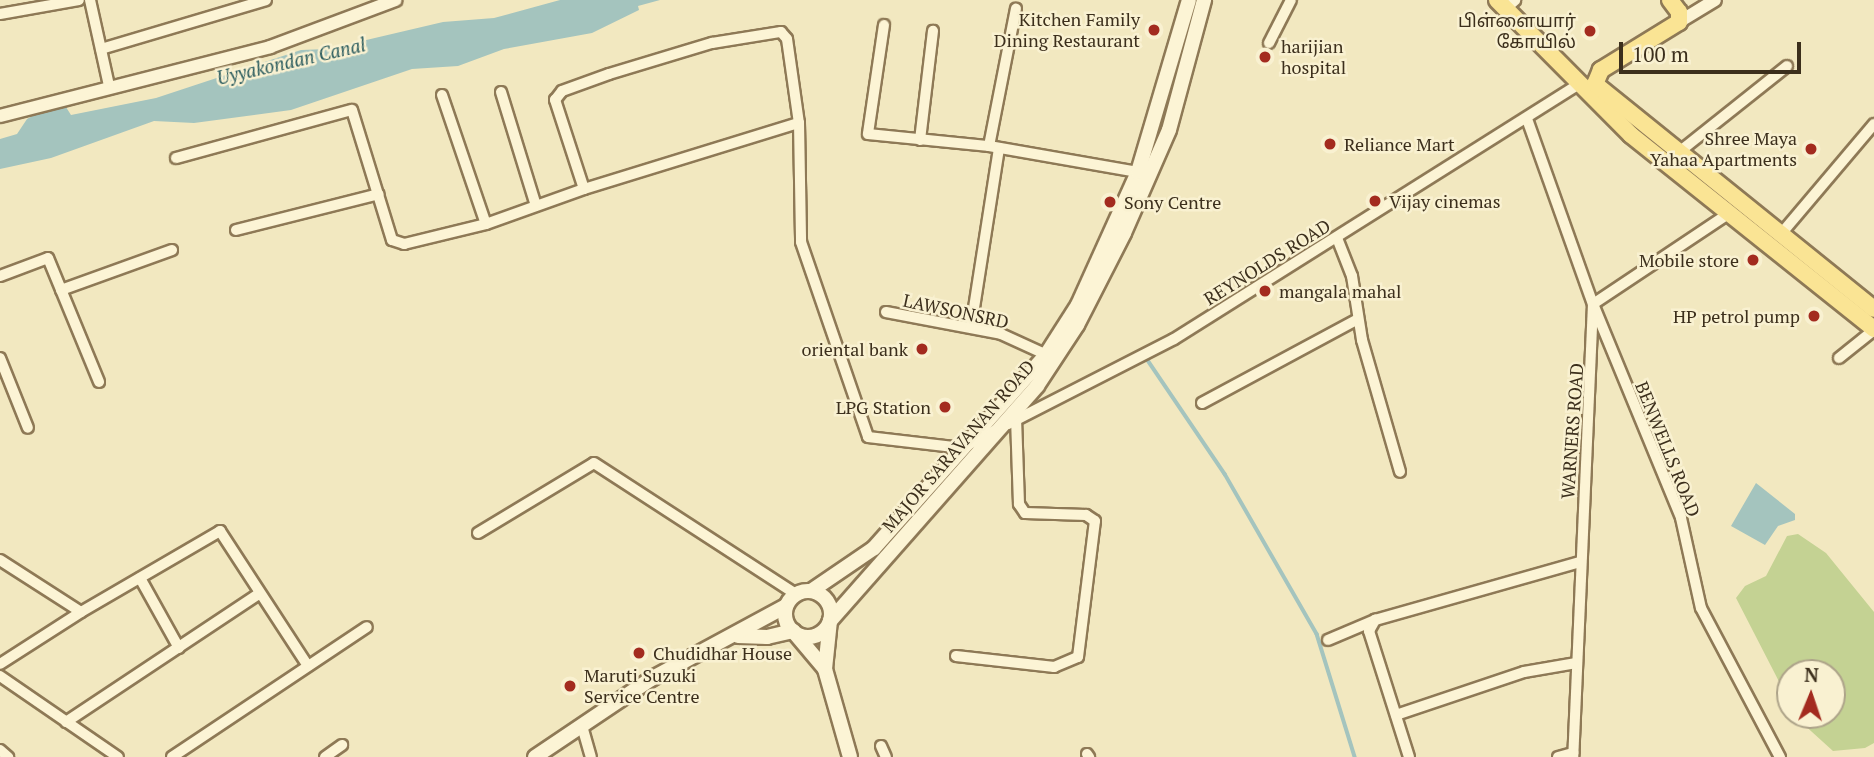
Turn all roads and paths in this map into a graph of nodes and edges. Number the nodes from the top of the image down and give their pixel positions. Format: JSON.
{"nodes":[{"id":1,"x":79,"y":0,"type":"edge"},
{"id":2,"x":90,"y":0,"type":"edge"},
{"id":3,"x":266,"y":0,"type":"edge"},
{"id":4,"x":396,"y":0,"type":"edge"},
{"id":5,"x":1189,"y":0,"type":"edge"},
{"id":6,"x":1204,"y":0,"type":"edge"},
{"id":7,"x":1291,"y":0,"type":"edge"},
{"id":8,"x":1670,"y":0,"type":"edge"},
{"id":9,"x":1715,"y":0,"type":"edge"},
{"id":10,"x":1506,"y":2,"type":"edge"},
{"id":11,"x":1016,"y":9,"type":"dead end"},
{"id":12,"x":0,"y":14,"type":"edge"},
{"id":13,"x":1679,"y":22,"type":"junction"},
{"id":14,"x":884,"y":25,"type":"dead end"},
{"id":15,"x":933,"y":31,"type":"dead end"},
{"id":16,"x":1269,"y":43,"type":"dead end"},
{"id":17,"x":101,"y":49,"type":"junction"},
{"id":18,"x":1787,"y":66,"type":"dead end"},
{"id":19,"x":1578,"y":85,"type":"junction"},
{"id":20,"x":109,"y":86,"type":"junction"},
{"id":21,"x":500,"y":92,"type":"dead end"},
{"id":22,"x":442,"y":95,"type":"dead end"},
{"id":23,"x":0,"y":116,"type":"edge"},
{"id":24,"x":1527,"y":119,"type":"junction"},
{"id":25,"x":799,"y":124,"type":"junction"},
{"id":26,"x":1874,"y":124,"type":"edge"},
{"id":27,"x":920,"y":140,"type":"junction"},
{"id":28,"x":994,"y":147,"type":"junction"},
{"id":29,"x":1679,"y":152,"type":"junction"},
{"id":30,"x":176,"y":158,"type":"dead end"},
{"id":31,"x":1138,"y":172,"type":"junction"},
{"id":32,"x":584,"y":189,"type":"junction"},
{"id":33,"x":379,"y":194,"type":"junction"},
{"id":34,"x":1742,"y":203,"type":"junction"},
{"id":35,"x":536,"y":206,"type":"junction"},
{"id":36,"x":1729,"y":214,"type":"junction"},
{"id":37,"x":486,"y":224,"type":"junction"},
{"id":38,"x":236,"y":230,"type":"dead end"},
{"id":39,"x":1781,"y":234,"type":"junction"},
{"id":40,"x":1336,"y":238,"type":"junction"},
{"id":41,"x":172,"y":250,"type":"dead end"},
{"id":42,"x":0,"y":276,"type":"edge"},
{"id":43,"x":61,"y":289,"type":"junction"},
{"id":44,"x":1593,"y":304,"type":"junction"},
{"id":45,"x":1874,"y":309,"type":"edge"},
{"id":46,"x":886,"y":312,"type":"dead end"},
{"id":47,"x":1359,"y":319,"type":"junction"},
{"id":48,"x":971,"y":327,"type":"junction"},
{"id":49,"x":1874,"y":330,"type":"edge"},
{"id":50,"x":1051,"y":357,"type":"junction"},
{"id":51,"x":0,"y":358,"type":"edge"},
{"id":52,"x":1839,"y":358,"type":"dead end"},
{"id":53,"x":99,"y":382,"type":"dead end"},
{"id":54,"x":1202,"y":402,"type":"dead end"},
{"id":55,"x":1016,"y":420,"type":"junction"},
{"id":56,"x":28,"y":428,"type":"dead end"},
{"id":57,"x":996,"y":430,"type":"junction"},
{"id":58,"x":962,"y":447,"type":"junction"},
{"id":59,"x":1400,"y":472,"type":"dead end"},
{"id":60,"x":478,"y":533,"type":"dead end"},
{"id":61,"x":0,"y":560,"type":"edge"},
{"id":62,"x":1580,"y":562,"type":"junction"},
{"id":63,"x":140,"y":579,"type":"junction"},
{"id":64,"x":811,"y":591,"type":"junction"},
{"id":65,"x":796,"y":594,"type":"junction"},
{"id":66,"x":257,"y":595,"type":"junction"},
{"id":67,"x":786,"y":607,"type":"junction"},
{"id":68,"x":81,"y":612,"type":"junction"},
{"id":69,"x":1375,"y":620,"type":"junction"},
{"id":70,"x":830,"y":621,"type":"junction"},
{"id":71,"x":367,"y":626,"type":"dead end"},
{"id":72,"x":793,"y":631,"type":"junction"},
{"id":73,"x":738,"y":636,"type":"junction"},
{"id":74,"x":1328,"y":640,"type":"dead end"},
{"id":75,"x":179,"y":648,"type":"junction"},
{"id":76,"x":956,"y":656,"type":"dead end"},
{"id":77,"x":1576,"y":663,"type":"junction"},
{"id":78,"x":0,"y":664,"type":"edge"},
{"id":79,"x":308,"y":666,"type":"junction"},
{"id":80,"x":825,"y":669,"type":"junction"},
{"id":81,"x":0,"y":676,"type":"edge"},
{"id":82,"x":1396,"y":715,"type":"junction"},
{"id":83,"x":66,"y":722,"type":"junction"},
{"id":84,"x":582,"y":726,"type":"junction"},
{"id":85,"x":342,"y":745,"type":"dead end"},
{"id":86,"x":881,"y":746,"type":"dead end"},
{"id":87,"x":0,"y":751,"type":"edge"},
{"id":88,"x":1573,"y":755,"type":"edge"},
{"id":89,"x":8,"y":757,"type":"edge"},
{"id":90,"x":118,"y":757,"type":"edge"},
{"id":91,"x":172,"y":757,"type":"edge"},
{"id":92,"x":325,"y":757,"type":"edge"},
{"id":93,"x":535,"y":757,"type":"edge"},
{"id":94,"x":592,"y":757,"type":"edge"},
{"id":95,"x":850,"y":757,"type":"edge"},
{"id":96,"x":886,"y":757,"type":"edge"},
{"id":97,"x":1409,"y":757,"type":"edge"},
{"id":98,"x":1558,"y":757,"type":"edge"},
{"id":99,"x":1780,"y":757,"type":"edge"}],
"edges":[{"from":1,"to":12,"type":"street"},
{"from":2,"to":17,"type":"street"},
{"from":3,"to":17,"type":"street"},
{"from":4,"to":20,"type":"street"},
{"from":5,"to":31,"type":"main road"},
{"from":6,"to":50,"type":"main road","name":"MAJOR SARAVANAN ROAD"},
{"from":7,"to":16,"type":"street"},
{"from":8,"to":13,"type":"main road"},
{"from":9,"to":13,"type":"street"},
{"from":10,"to":19,"type":"main road"},
{"from":11,"to":28,"type":"street"},
{"from":13,"to":29,"type":"main road"},
{"from":14,"to":27,"type":"street"},
{"from":15,"to":27,"type":"street"},
{"from":17,"to":20,"type":"street"},
{"from":18,"to":29,"type":"street"},
{"from":19,"to":24,"type":"street","name":"REYNOLDS ROAD"},
{"from":19,"to":36,"type":"main road"},
{"from":20,"to":23,"type":"street"},
{"from":21,"to":35,"type":"street"},
{"from":22,"to":37,"type":"street"},
{"from":24,"to":40,"type":"street","name":"REYNOLDS ROAD"},
{"from":24,"to":44,"type":"street","name":"WARNERS ROAD"},
{"from":25,"to":32,"type":"street"},
{"from":25,"to":32,"type":"street"},
{"from":25,"to":58,"type":"street"},
{"from":26,"to":39,"type":"street"},
{"from":27,"to":28,"type":"street"},
{"from":28,"to":31,"type":"street"},
{"from":28,"to":48,"type":"street"},
{"from":29,"to":34,"type":"main road"},
{"from":30,"to":33,"type":"street"},
{"from":31,"to":50,"type":"main road"},
{"from":32,"to":35,"type":"street"},
{"from":33,"to":37,"type":"street"},
{"from":33,"to":38,"type":"street"},
{"from":34,"to":36,"type":"street"},
{"from":34,"to":39,"type":"main road"},
{"from":35,"to":37,"type":"street"},
{"from":36,"to":44,"type":"street"},
{"from":36,"to":49,"type":"main road"},
{"from":39,"to":45,"type":"main road"},
{"from":40,"to":47,"type":"street"},
{"from":40,"to":55,"type":"street","name":"REYNOLDS ROAD"},
{"from":41,"to":43,"type":"street"},
{"from":42,"to":43,"type":"street"},
{"from":43,"to":53,"type":"street"},
{"from":44,"to":62,"type":"street","name":"WARNERS ROAD"},
{"from":44,"to":99,"type":"street","name":"BENWELLS ROAD"},
{"from":46,"to":48,"type":"street","name":"LAWSONSRD"},
{"from":47,"to":54,"type":"street"},
{"from":47,"to":59,"type":"street"},
{"from":48,"to":50,"type":"street","name":"LAWSONSRD"},
{"from":49,"to":52,"type":"street"},
{"from":50,"to":57,"type":"main road","name":"MAJOR SARAVANAN ROAD"},
{"from":50,"to":58,"type":"main road"},
{"from":51,"to":56,"type":"street"},
{"from":55,"to":57,"type":"street","name":"REYNOLDS ROAD"},
{"from":55,"to":76,"type":"street"},
{"from":57,"to":58,"type":"street","name":"REYNOLDS ROAD"},
{"from":57,"to":70,"type":"main road","name":"MAJOR SARAVANAN ROAD"},
{"from":58,"to":64,"type":"main road"},
{"from":60,"to":65,"type":"street"},
{"from":61,"to":68,"type":"street"},
{"from":62,"to":69,"type":"street"},
{"from":62,"to":77,"type":"street","name":"WARNERS ROAD"},
{"from":63,"to":66,"type":"street"},
{"from":63,"to":68,"type":"street"},
{"from":63,"to":75,"type":"street"},
{"from":64,"to":65,"type":"main road"},
{"from":64,"to":70,"type":"main road"},
{"from":65,"to":67,"type":"main road"},
{"from":66,"to":75,"type":"street"},
{"from":66,"to":79,"type":"street"},
{"from":67,"to":72,"type":"main road"},
{"from":67,"to":73,"type":"main road"},
{"from":68,"to":78,"type":"street"},
{"from":69,"to":74,"type":"street"},
{"from":69,"to":82,"type":"street"},
{"from":70,"to":72,"type":"main road"},
{"from":70,"to":80,"type":"main road"},
{"from":71,"to":79,"type":"street"},
{"from":72,"to":73,"type":"main road"},
{"from":72,"to":80,"type":"main road"},
{"from":73,"to":84,"type":"main road"},
{"from":75,"to":83,"type":"street"},
{"from":77,"to":82,"type":"street"},
{"from":77,"to":88,"type":"street","name":"WARNERS ROAD"},
{"from":79,"to":91,"type":"street"},
{"from":80,"to":95,"type":"main road"},
{"from":81,"to":83,"type":"street"},
{"from":82,"to":97,"type":"street"},
{"from":83,"to":90,"type":"street"},
{"from":84,"to":93,"type":"main road"},
{"from":84,"to":94,"type":"street"},
{"from":85,"to":92,"type":"street"},
{"from":86,"to":96,"type":"street"},
{"from":87,"to":89,"type":"street"},
{"from":88,"to":98,"type":"street"}]}
